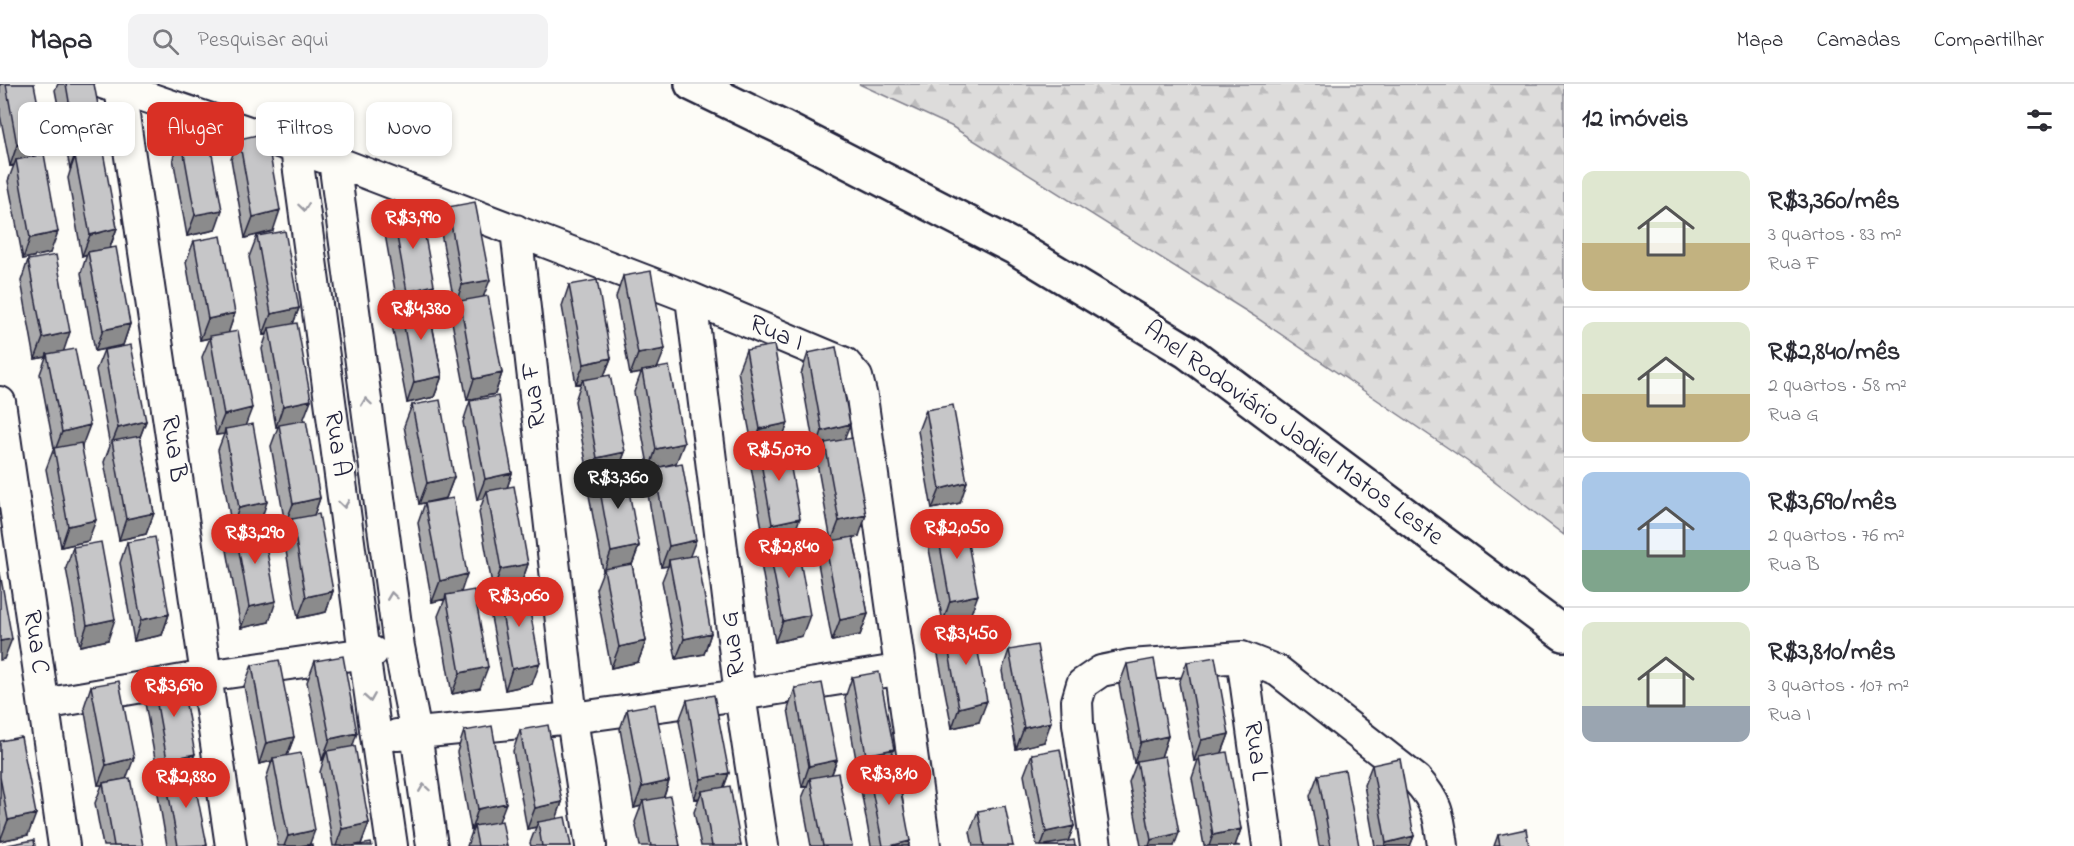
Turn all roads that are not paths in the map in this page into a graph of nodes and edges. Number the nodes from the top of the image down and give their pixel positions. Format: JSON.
{"nodes":[{"id":1,"x":692,"y":84,"type":"edge"},
{"id":2,"x":112,"y":86,"type":"edge"},
{"id":3,"x":256,"y":135,"type":"edge"},
{"id":4,"x":297,"y":156,"type":"edge"},
{"id":5,"x":318,"y":156,"type":"edge"},
{"id":6,"x":334,"y":161,"type":"junction"},
{"id":7,"x":516,"y":230,"type":"junction"},
{"id":8,"x":691,"y":298,"type":"junction"},
{"id":9,"x":0,"y":402,"type":"edge"},
{"id":10,"x":1564,"y":634,"type":"edge"},
{"id":11,"x":399,"y":647,"type":"junction"},
{"id":12,"x":364,"y":653,"type":"junction"},
{"id":13,"x":1242,"y":657,"type":"junction"},
{"id":14,"x":899,"y":670,"type":"junction"},
{"id":15,"x":206,"y":676,"type":"junction"},
{"id":16,"x":740,"y":695,"type":"junction"},
{"id":17,"x":44,"y":704,"type":"junction"},
{"id":18,"x":572,"y":718,"type":"junction"},
{"id":19,"x":416,"y":733,"type":"junction"},
{"id":20,"x":376,"y":738,"type":"junction"},
{"id":21,"x":64,"y":846,"type":"edge"},
{"id":22,"x":231,"y":846,"type":"edge"},
{"id":23,"x":392,"y":846,"type":"edge"},
{"id":24,"x":432,"y":846,"type":"edge"},
{"id":25,"x":591,"y":846,"type":"edge"},
{"id":26,"x":763,"y":846,"type":"edge"},
{"id":27,"x":925,"y":846,"type":"edge"},
{"id":28,"x":1096,"y":846,"type":"edge"},
{"id":29,"x":1268,"y":846,"type":"edge"},
{"id":30,"x":1443,"y":846,"type":"edge"}],
"edges":[{"from":1,"to":10,"type":"highway","name":"Anel Rodoviário Jadiel Matos Leste"},
{"from":2,"to":3,"type":"street"},
{"from":2,"to":15,"type":"street","name":"Rua B"},
{"from":4,"to":12,"type":"street","name":"Rua A","one_way":true},
{"from":5,"to":6,"type":"street"},
{"from":6,"to":7,"type":"street"},
{"from":11,"to":6,"type":"street","name":"Rua A","one_way":true},
{"from":7,"to":8,"type":"street","name":"Rua I"},
{"from":7,"to":18,"type":"street","name":"Rua F"},
{"from":8,"to":14,"type":"street","name":"Rua I"},
{"from":8,"to":16,"type":"street","name":"Rua G"},
{"from":9,"to":17,"type":"street","name":"Rua C"},
{"from":11,"to":12,"type":"street"},
{"from":11,"to":19,"type":"street","name":"Rua A"},
{"from":12,"to":15,"type":"street"},
{"from":12,"to":20,"type":"street","name":"Rua A","one_way":true},
{"from":13,"to":28,"type":"street"},
{"from":13,"to":29,"type":"street","name":"Rua L"},
{"from":13,"to":30,"type":"street"},
{"from":14,"to":16,"type":"street"},
{"from":14,"to":27,"type":"street","name":"Rua I"},
{"from":15,"to":17,"type":"street"},
{"from":15,"to":22,"type":"street","name":"Rua B"},
{"from":16,"to":18,"type":"street"},
{"from":16,"to":26,"type":"street","name":"Rua G"},
{"from":17,"to":21,"type":"street","name":"Rua C"},
{"from":18,"to":19,"type":"street"},
{"from":18,"to":25,"type":"street","name":"Rua F"},
{"from":19,"to":20,"type":"street"},
{"from":24,"to":19,"type":"street","name":"Rua A","one_way":true},
{"from":20,"to":23,"type":"street","name":"Rua A"}]}
